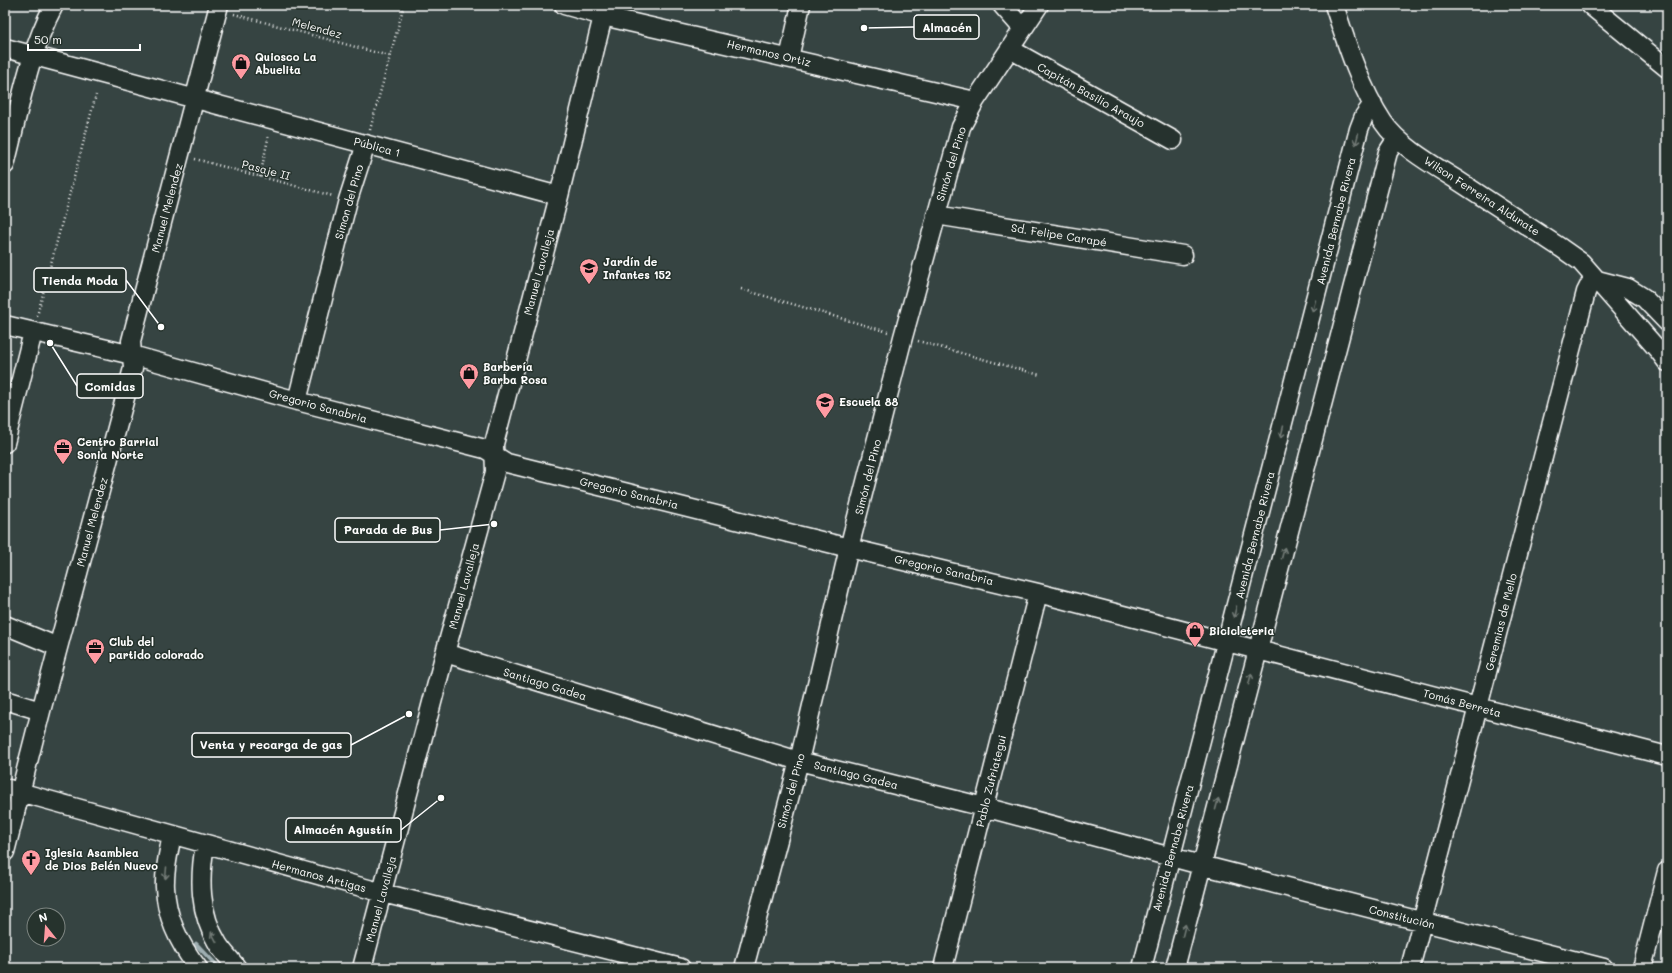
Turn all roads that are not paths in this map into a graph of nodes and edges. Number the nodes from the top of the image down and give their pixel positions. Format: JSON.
{"nodes":[{"id":1,"x":54,"y":5,"type":"edge"},
{"id":2,"x":564,"y":5,"type":"edge"},
{"id":3,"x":801,"y":5,"type":"edge"},
{"id":4,"x":1002,"y":5,"type":"edge"},
{"id":5,"x":1039,"y":5,"type":"edge"},
{"id":6,"x":1334,"y":5,"type":"edge"},
{"id":7,"x":1590,"y":5,"type":"edge"},
{"id":8,"x":219,"y":7,"type":"edge"},
{"id":9,"x":603,"y":16,"type":"junction"},
{"id":10,"x":1023,"y":29,"type":"junction"},
{"id":11,"x":5,"y":48,"type":"edge"},
{"id":12,"x":1010,"y":49,"type":"junction"},
{"id":13,"x":33,"y":55,"type":"junction"},
{"id":14,"x":789,"y":58,"type":"junction"},
{"id":15,"x":1666,"y":64,"type":"edge"},
{"id":16,"x":195,"y":100,"type":"junction"},
{"id":17,"x":975,"y":101,"type":"junction"},
{"id":18,"x":1373,"y":104,"type":"junction"},
{"id":19,"x":1397,"y":138,"type":"junction"},
{"id":20,"x":1173,"y":140,"type":"dead end"},
{"id":21,"x":366,"y":144,"type":"junction"},
{"id":22,"x":5,"y":165,"type":"edge"},
{"id":23,"x":559,"y":196,"type":"junction"},
{"id":24,"x":936,"y":215,"type":"junction"},
{"id":25,"x":1183,"y":255,"type":"dead end"},
{"id":26,"x":1598,"y":280,"type":"junction"},
{"id":27,"x":1667,"y":322,"type":"edge"},
{"id":28,"x":5,"y":325,"type":"edge"},
{"id":29,"x":33,"y":332,"type":"junction"},
{"id":30,"x":132,"y":355,"type":"junction"},
{"id":31,"x":1667,"y":362,"type":"edge"},
{"id":32,"x":296,"y":400,"type":"junction"},
{"id":33,"x":5,"y":440,"type":"edge"},
{"id":34,"x":494,"y":455,"type":"junction"},
{"id":35,"x":849,"y":548,"type":"junction"},
{"id":36,"x":1038,"y":593,"type":"junction"},
{"id":37,"x":5,"y":625,"type":"edge"},
{"id":38,"x":1228,"y":641,"type":"junction"},
{"id":39,"x":58,"y":647,"type":"junction"},
{"id":40,"x":1257,"y":649,"type":"junction"},
{"id":41,"x":445,"y":653,"type":"junction"},
{"id":42,"x":5,"y":700,"type":"edge"},
{"id":43,"x":1479,"y":707,"type":"junction"},
{"id":44,"x":41,"y":711,"type":"junction"},
{"id":45,"x":1667,"y":756,"type":"edge"},
{"id":46,"x":799,"y":761,"type":"junction"},
{"id":47,"x":13,"y":790,"type":"edge"},
{"id":48,"x":984,"y":807,"type":"junction"},
{"id":49,"x":172,"y":834,"type":"junction"},
{"id":50,"x":205,"y":844,"type":"junction"},
{"id":51,"x":5,"y":852,"type":"edge"},
{"id":52,"x":1171,"y":857,"type":"junction"},
{"id":53,"x":1201,"y":865,"type":"junction"},
{"id":54,"x":1667,"y":871,"type":"edge"},
{"id":55,"x":383,"y":893,"type":"junction"},
{"id":56,"x":1422,"y":922,"type":"junction"},
{"id":57,"x":198,"y":968,"type":"edge"},
{"id":58,"x":237,"y":968,"type":"edge"},
{"id":59,"x":362,"y":968,"type":"edge"},
{"id":60,"x":681,"y":968,"type":"edge"},
{"id":61,"x":744,"y":968,"type":"edge"},
{"id":62,"x":943,"y":968,"type":"edge"},
{"id":63,"x":1142,"y":968,"type":"edge"},
{"id":64,"x":1175,"y":968,"type":"edge"},
{"id":65,"x":1410,"y":968,"type":"edge"},
{"id":66,"x":1604,"y":968,"type":"edge"},
{"id":67,"x":1642,"y":968,"type":"edge"}],
"edges":[{"from":1,"to":13,"type":"street"},
{"from":2,"to":9,"type":"street","name":"Hermanos Ortiz"},
{"from":3,"to":14,"type":"street"},
{"from":4,"to":10,"type":"street"},
{"from":5,"to":10,"type":"street","name":"Simón del Pino"},
{"from":6,"to":18,"type":"street","name":"Wilson Ferreira Aldunate"},
{"from":7,"to":15,"type":"street"},
{"from":8,"to":16,"type":"street","name":"Manuel Melendez"},
{"from":9,"to":14,"type":"street","name":"Hermanos Ortiz"},
{"from":9,"to":23,"type":"street","name":"Manuel Lavalleja"},
{"from":10,"to":12,"type":"street","name":"Simón del Pino"},
{"from":11,"to":13,"type":"street","name":"Pública 1"},
{"from":12,"to":17,"type":"street","name":"Simón del Pino"},
{"from":12,"to":20,"type":"street","name":"Capitán Basilio Araujo"},
{"from":13,"to":16,"type":"street","name":"Pública 1"},
{"from":13,"to":22,"type":"street"},
{"from":14,"to":17,"type":"street","name":"Hermanos Ortiz"},
{"from":16,"to":21,"type":"street","name":"Pública 1"},
{"from":16,"to":30,"type":"street","name":"Manuel Melendez"},
{"from":17,"to":24,"type":"street","name":"Simón del Pino"},
{"from":18,"to":19,"type":"street","name":"Wilson Ferreira Aldunate"},
{"from":18,"to":38,"type":"street","name":"Avenida Bernabe Rivera","one_way":true},
{"from":19,"to":26,"type":"street","name":"Wilson Ferreira Aldunate"},
{"from":40,"to":19,"type":"street","one_way":true},
{"from":21,"to":23,"type":"street","name":"Pública 1"},
{"from":21,"to":32,"type":"street","name":"Simon del Pino"},
{"from":23,"to":34,"type":"street","name":"Manuel Lavalleja"},
{"from":24,"to":25,"type":"street","name":"Sd. Felipe Carapé"},
{"from":24,"to":35,"type":"street","name":"Simón del Pino"},
{"from":26,"to":27,"type":"street"},
{"from":26,"to":31,"type":"street","name":"Wilson Ferreira Aldunate"},
{"from":26,"to":43,"type":"street","name":"Geremias de Mello"},
{"from":28,"to":29,"type":"street","name":"Gregorio Sanabria"},
{"from":29,"to":30,"type":"street","name":"Gregorio Sanabria"},
{"from":29,"to":33,"type":"street"},
{"from":30,"to":32,"type":"street","name":"Gregorio Sanabria"},
{"from":30,"to":39,"type":"street","name":"Manuel Melendez"},
{"from":32,"to":34,"type":"street","name":"Gregorio Sanabria"},
{"from":34,"to":35,"type":"street","name":"Gregorio Sanabria"},
{"from":34,"to":41,"type":"street","name":"Manuel Lavalleja"},
{"from":35,"to":36,"type":"street","name":"Gregorio Sanabria"},
{"from":35,"to":46,"type":"street","name":"Simón del Pino"},
{"from":36,"to":38,"type":"street","name":"Gregorio Sanabria"},
{"from":36,"to":48,"type":"street","name":"Pablo Zufriategui"},
{"from":37,"to":39,"type":"street"},
{"from":38,"to":40,"type":"street","name":"Gregorio Sanabria"},
{"from":38,"to":52,"type":"street","name":"Avenida Bernabe Rivera"},
{"from":39,"to":44,"type":"street","name":"Manuel Melendez"},
{"from":40,"to":43,"type":"street","name":"Tomás Berreta"},
{"from":53,"to":40,"type":"street","one_way":true},
{"from":41,"to":46,"type":"street","name":"Santiago Gadea"},
{"from":41,"to":55,"type":"street","name":"Manuel Lavalleja"},
{"from":42,"to":44,"type":"street"},
{"from":43,"to":45,"type":"street","name":"Tomás Berreta"},
{"from":43,"to":56,"type":"street","name":"Geremias de Mello"},
{"from":44,"to":47,"type":"street","name":"Manuel Melendez"},
{"from":46,"to":48,"type":"street","name":"Santiago Gadea"},
{"from":46,"to":61,"type":"street","name":"Simón del Pino"},
{"from":47,"to":49,"type":"street","name":"Hermanos Artigas"},
{"from":47,"to":51,"type":"street","name":"Manuel Melendez"},
{"from":48,"to":52,"type":"street","name":"Santiago Gadea"},
{"from":48,"to":62,"type":"street","name":"Pablo Zufriategui"},
{"from":49,"to":50,"type":"street","name":"Hermanos Artigas"},
{"from":49,"to":57,"type":"street","one_way":true},
{"from":50,"to":55,"type":"street","name":"Hermanos Artigas"},
{"from":58,"to":50,"type":"street","one_way":true},
{"from":52,"to":53,"type":"street","name":"Santiago Gadea"},
{"from":52,"to":63,"type":"street","name":"Avenida Bernabe Rivera"},
{"from":53,"to":56,"type":"street","name":"Constitución"},
{"from":64,"to":53,"type":"street","one_way":true},
{"from":54,"to":67,"type":"street"},
{"from":55,"to":59,"type":"street","name":"Manuel Lavalleja"},
{"from":55,"to":60,"type":"street","name":"Hermanos Artigas"},
{"from":56,"to":65,"type":"street","name":"Geremias de Mello"},
{"from":56,"to":66,"type":"street","name":"Constitución"}]}
